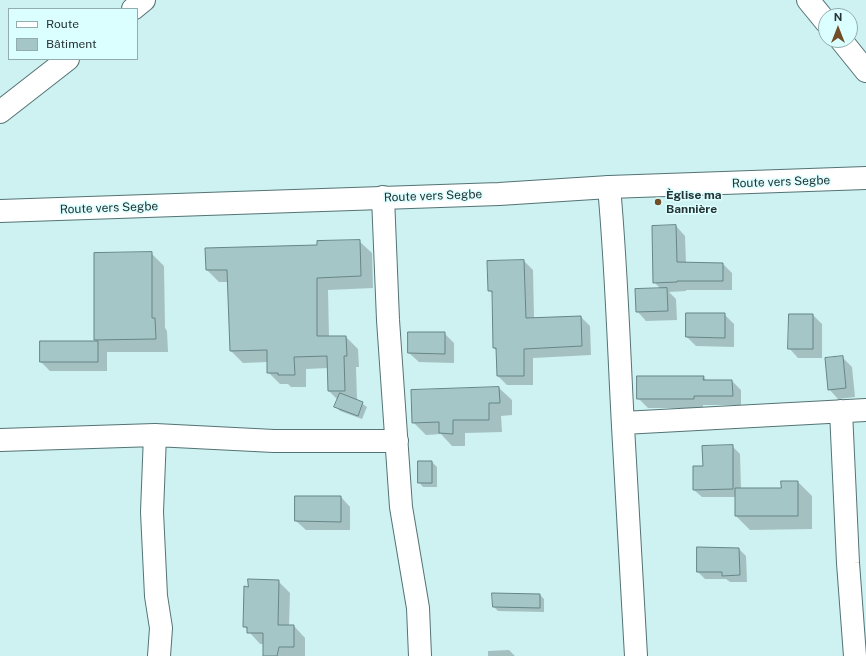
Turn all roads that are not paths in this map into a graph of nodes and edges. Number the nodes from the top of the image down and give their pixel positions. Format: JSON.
{"nodes":[{"id":1,"x":144,"y":0,"type":"edge"},
{"id":2,"x":808,"y":0,"type":"edge"},
{"id":3,"x":133,"y":8,"type":"edge"},
{"id":4,"x":818,"y":12,"type":"edge"},
{"id":5,"x":847,"y":48,"type":"edge"},
{"id":6,"x":67,"y":60,"type":"edge"},
{"id":7,"x":866,"y":71,"type":"edge"},
{"id":8,"x":0,"y":112,"type":"edge"},
{"id":9,"x":866,"y":178,"type":"edge"},
{"id":10,"x":609,"y":187,"type":"junction"},
{"id":11,"x":383,"y":197,"type":"junction"},
{"id":12,"x":0,"y":211,"type":"edge"},
{"id":13,"x":866,"y":410,"type":"edge"},
{"id":14,"x":841,"y":411,"type":"junction"},
{"id":15,"x":623,"y":423,"type":"junction"},
{"id":16,"x":155,"y":435,"type":"junction"},
{"id":17,"x":0,"y":440,"type":"edge"},
{"id":18,"x":397,"y":441,"type":"junction"},
{"id":19,"x":158,"y":656,"type":"edge"},
{"id":20,"x":420,"y":656,"type":"edge"},
{"id":21,"x":636,"y":656,"type":"edge"},
{"id":22,"x":855,"y":656,"type":"edge"}],
"edges":[{"from":1,"to":3,"type":"street"},
{"from":2,"to":4,"type":"street"},
{"from":5,"to":7,"type":"street"},
{"from":6,"to":8,"type":"street"},
{"from":9,"to":10,"type":"street","name":"Route vers Segbe"},
{"from":10,"to":11,"type":"street","name":"Route vers Segbe"},
{"from":10,"to":15,"type":"street"},
{"from":11,"to":12,"type":"street","name":"Route vers Segbe"},
{"from":11,"to":18,"type":"street"},
{"from":13,"to":14,"type":"street"},
{"from":14,"to":15,"type":"street"},
{"from":14,"to":22,"type":"street"},
{"from":15,"to":21,"type":"street"},
{"from":16,"to":17,"type":"street"},
{"from":16,"to":18,"type":"street"},
{"from":16,"to":19,"type":"street"},
{"from":18,"to":20,"type":"street"}]}
